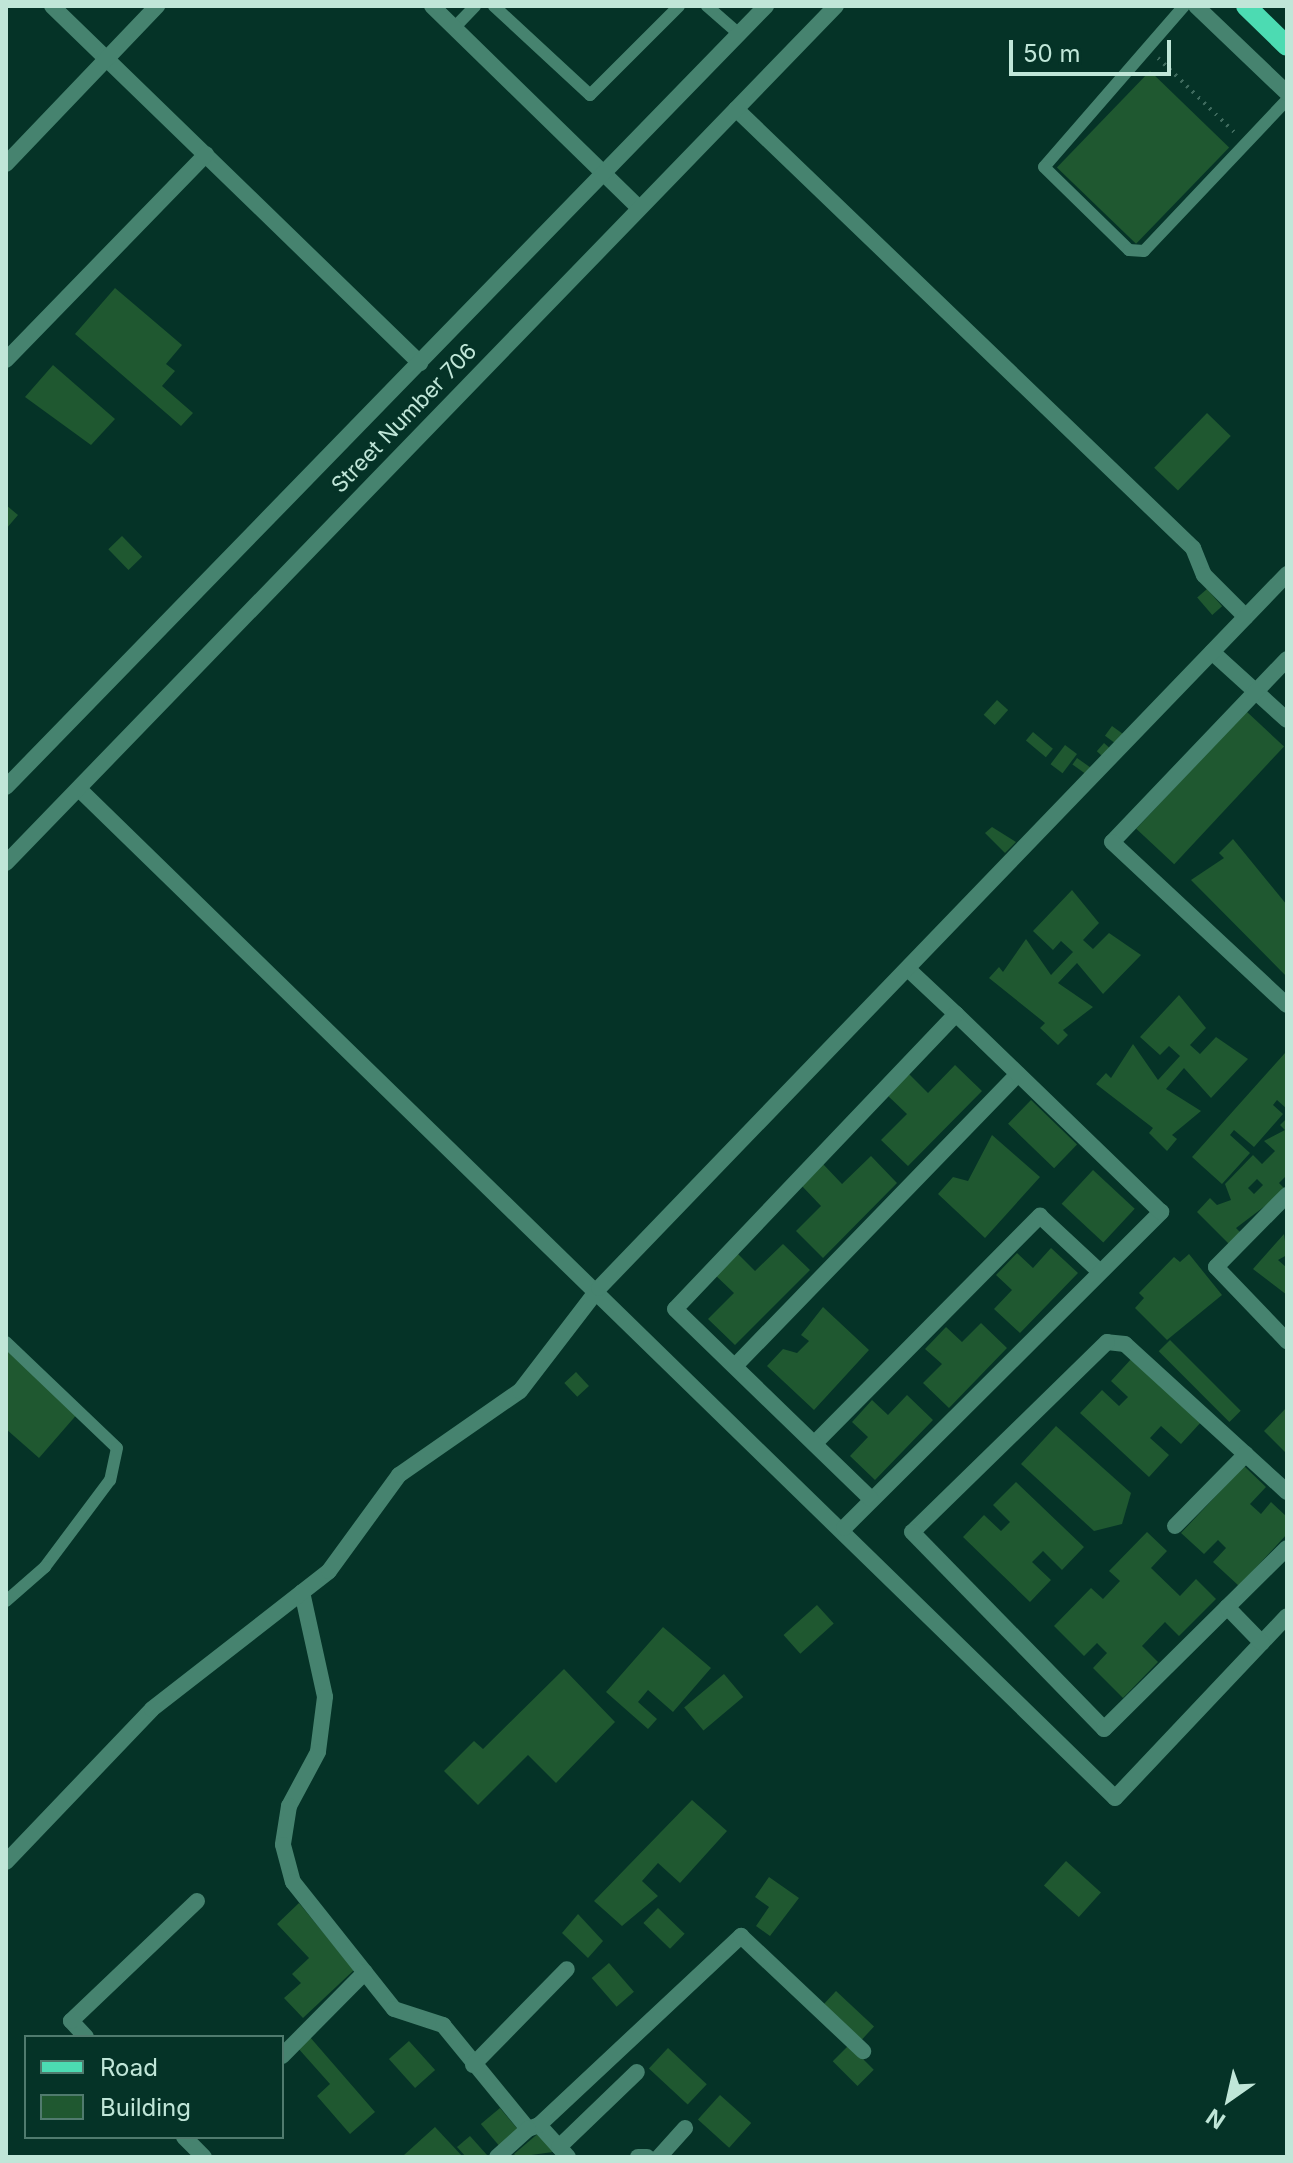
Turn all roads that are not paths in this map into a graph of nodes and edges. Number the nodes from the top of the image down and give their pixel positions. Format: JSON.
{"nodes":[{"id":1,"x":52,"y":6,"type":"edge"},
{"id":2,"x":157,"y":6,"type":"edge"},
{"id":3,"x":432,"y":6,"type":"edge"},
{"id":4,"x":475,"y":6,"type":"edge"},
{"id":5,"x":494,"y":6,"type":"edge"},
{"id":6,"x":679,"y":6,"type":"edge"},
{"id":7,"x":707,"y":6,"type":"edge"},
{"id":8,"x":766,"y":6,"type":"edge"},
{"id":9,"x":836,"y":6,"type":"edge"},
{"id":10,"x":1184,"y":6,"type":"edge"},
{"id":11,"x":1196,"y":6,"type":"edge"},
{"id":12,"x":1246,"y":6,"type":"edge"},
{"id":13,"x":454,"y":28,"type":"junction"},
{"id":14,"x":739,"y":34,"type":"junction"},
{"id":15,"x":1287,"y":46,"type":"edge"},
{"id":16,"x":108,"y":58,"type":"junction"},
{"id":17,"x":1287,"y":93,"type":"edge"},
{"id":18,"x":1287,"y":100,"type":"edge"},
{"id":19,"x":736,"y":109,"type":"junction"},
{"id":20,"x":206,"y":154,"type":"junction"},
{"id":21,"x":6,"y":164,"type":"edge"},
{"id":22,"x":604,"y":176,"type":"junction"},
{"id":23,"x":639,"y":208,"type":"junction"},
{"id":24,"x":6,"y":360,"type":"edge"},
{"id":25,"x":420,"y":363,"type":"junction"},
{"id":26,"x":1287,"y":574,"type":"edge"},
{"id":27,"x":1246,"y":617,"type":"junction"},
{"id":28,"x":1212,"y":652,"type":"junction"},
{"id":29,"x":1287,"y":659,"type":"edge"},
{"id":30,"x":1256,"y":690,"type":"junction"},
{"id":31,"x":1287,"y":720,"type":"edge"},
{"id":32,"x":6,"y":787,"type":"edge"},
{"id":33,"x":79,"y":789,"type":"junction"},
{"id":34,"x":6,"y":863,"type":"edge"},
{"id":35,"x":909,"y":970,"type":"junction"},
{"id":36,"x":1287,"y":1005,"type":"edge"},
{"id":37,"x":956,"y":1014,"type":"junction"},
{"id":38,"x":1018,"y":1074,"type":"junction"},
{"id":39,"x":1287,"y":1195,"type":"edge"},
{"id":40,"x":1100,"y":1272,"type":"junction"},
{"id":41,"x":599,"y":1288,"type":"junction"},
{"id":42,"x":1287,"y":1341,"type":"edge"},
{"id":43,"x":6,"y":1342,"type":"edge"},
{"id":44,"x":736,"y":1365,"type":"junction"},
{"id":45,"x":815,"y":1443,"type":"junction"},
{"id":46,"x":1246,"y":1454,"type":"junction"},
{"id":47,"x":1287,"y":1492,"type":"edge"},
{"id":48,"x":871,"y":1499,"type":"junction"},
{"id":49,"x":1175,"y":1526,"type":"dead end"},
{"id":50,"x":844,"y":1528,"type":"junction"},
{"id":51,"x":1287,"y":1548,"type":"edge"},
{"id":52,"x":302,"y":1592,"type":"junction"},
{"id":53,"x":6,"y":1601,"type":"edge"},
{"id":54,"x":1227,"y":1607,"type":"junction"},
{"id":55,"x":1287,"y":1616,"type":"edge"},
{"id":56,"x":1262,"y":1643,"type":"junction"},
{"id":57,"x":6,"y":1862,"type":"edge"},
{"id":58,"x":197,"y":1901,"type":"dead end"},
{"id":59,"x":567,"y":1969,"type":"dead end"},
{"id":60,"x":365,"y":1972,"type":"junction"},
{"id":61,"x":84,"y":2035,"type":"edge"},
{"id":62,"x":863,"y":2051,"type":"dead end"},
{"id":63,"x":284,"y":2054,"type":"edge"},
{"id":64,"x":473,"y":2065,"type":"junction"},
{"id":65,"x":637,"y":2072,"type":"dead end"},
{"id":66,"x":534,"y":2127,"type":"junction"},
{"id":67,"x":685,"y":2128,"type":"dead end"},
{"id":68,"x":563,"y":2152,"type":"edge"},
{"id":69,"x":497,"y":2157,"type":"edge"},
{"id":70,"x":638,"y":2157,"type":"edge"},
{"id":71,"x":647,"y":2157,"type":"edge"},
{"id":72,"x":659,"y":2157,"type":"edge"}],
"edges":[{"from":1,"to":16,"type":"street"},
{"from":2,"to":16,"type":"street"},
{"from":3,"to":13,"type":"street"},
{"from":4,"to":13,"type":"lane"},
{"from":5,"to":6,"type":"lane"},
{"from":7,"to":14,"type":"lane"},
{"from":8,"to":14,"type":"street"},
{"from":9,"to":19,"type":"street","name":"Street Number 706"},
{"from":10,"to":18,"type":"lane"},
{"from":11,"to":17,"type":"street"},
{"from":12,"to":15,"type":"main road"},
{"from":13,"to":22,"type":"street"},
{"from":14,"to":22,"type":"street"},
{"from":16,"to":20,"type":"street"},
{"from":16,"to":21,"type":"street"},
{"from":19,"to":23,"type":"street","name":"Street Number 706"},
{"from":19,"to":27,"type":"street"},
{"from":20,"to":24,"type":"street"},
{"from":20,"to":25,"type":"street"},
{"from":22,"to":23,"type":"street"},
{"from":22,"to":25,"type":"street"},
{"from":23,"to":33,"type":"street","name":"Street Number 706"},
{"from":25,"to":32,"type":"street"},
{"from":26,"to":27,"type":"street"},
{"from":27,"to":28,"type":"street"},
{"from":28,"to":30,"type":"street"},
{"from":28,"to":35,"type":"street"},
{"from":29,"to":30,"type":"street"},
{"from":30,"to":31,"type":"street"},
{"from":30,"to":36,"type":"street"},
{"from":33,"to":34,"type":"street","name":"Street Number 706"},
{"from":33,"to":41,"type":"street"},
{"from":35,"to":37,"type":"street"},
{"from":35,"to":41,"type":"street"},
{"from":37,"to":38,"type":"street"},
{"from":37,"to":44,"type":"street"},
{"from":38,"to":40,"type":"street"},
{"from":38,"to":44,"type":"street"},
{"from":39,"to":42,"type":"street"},
{"from":40,"to":45,"type":"street"},
{"from":40,"to":48,"type":"street"},
{"from":41,"to":50,"type":"street"},
{"from":41,"to":52,"type":"street"},
{"from":43,"to":53,"type":"lane"},
{"from":44,"to":45,"type":"street"},
{"from":45,"to":48,"type":"street"},
{"from":46,"to":47,"type":"street"},
{"from":46,"to":49,"type":"street"},
{"from":46,"to":54,"type":"street"},
{"from":48,"to":50,"type":"street"},
{"from":50,"to":56,"type":"street"},
{"from":51,"to":54,"type":"street"},
{"from":52,"to":57,"type":"street"},
{"from":52,"to":60,"type":"street"},
{"from":54,"to":56,"type":"street"},
{"from":55,"to":56,"type":"street"},
{"from":58,"to":61,"type":"street"},
{"from":59,"to":64,"type":"street"},
{"from":60,"to":63,"type":"street"},
{"from":60,"to":64,"type":"street"},
{"from":62,"to":66,"type":"street"},
{"from":64,"to":66,"type":"street"},
{"from":65,"to":68,"type":"street"},
{"from":66,"to":68,"type":"street"},
{"from":66,"to":69,"type":"street"},
{"from":67,"to":72,"type":"street"},
{"from":70,"to":71,"type":"street"}]}
